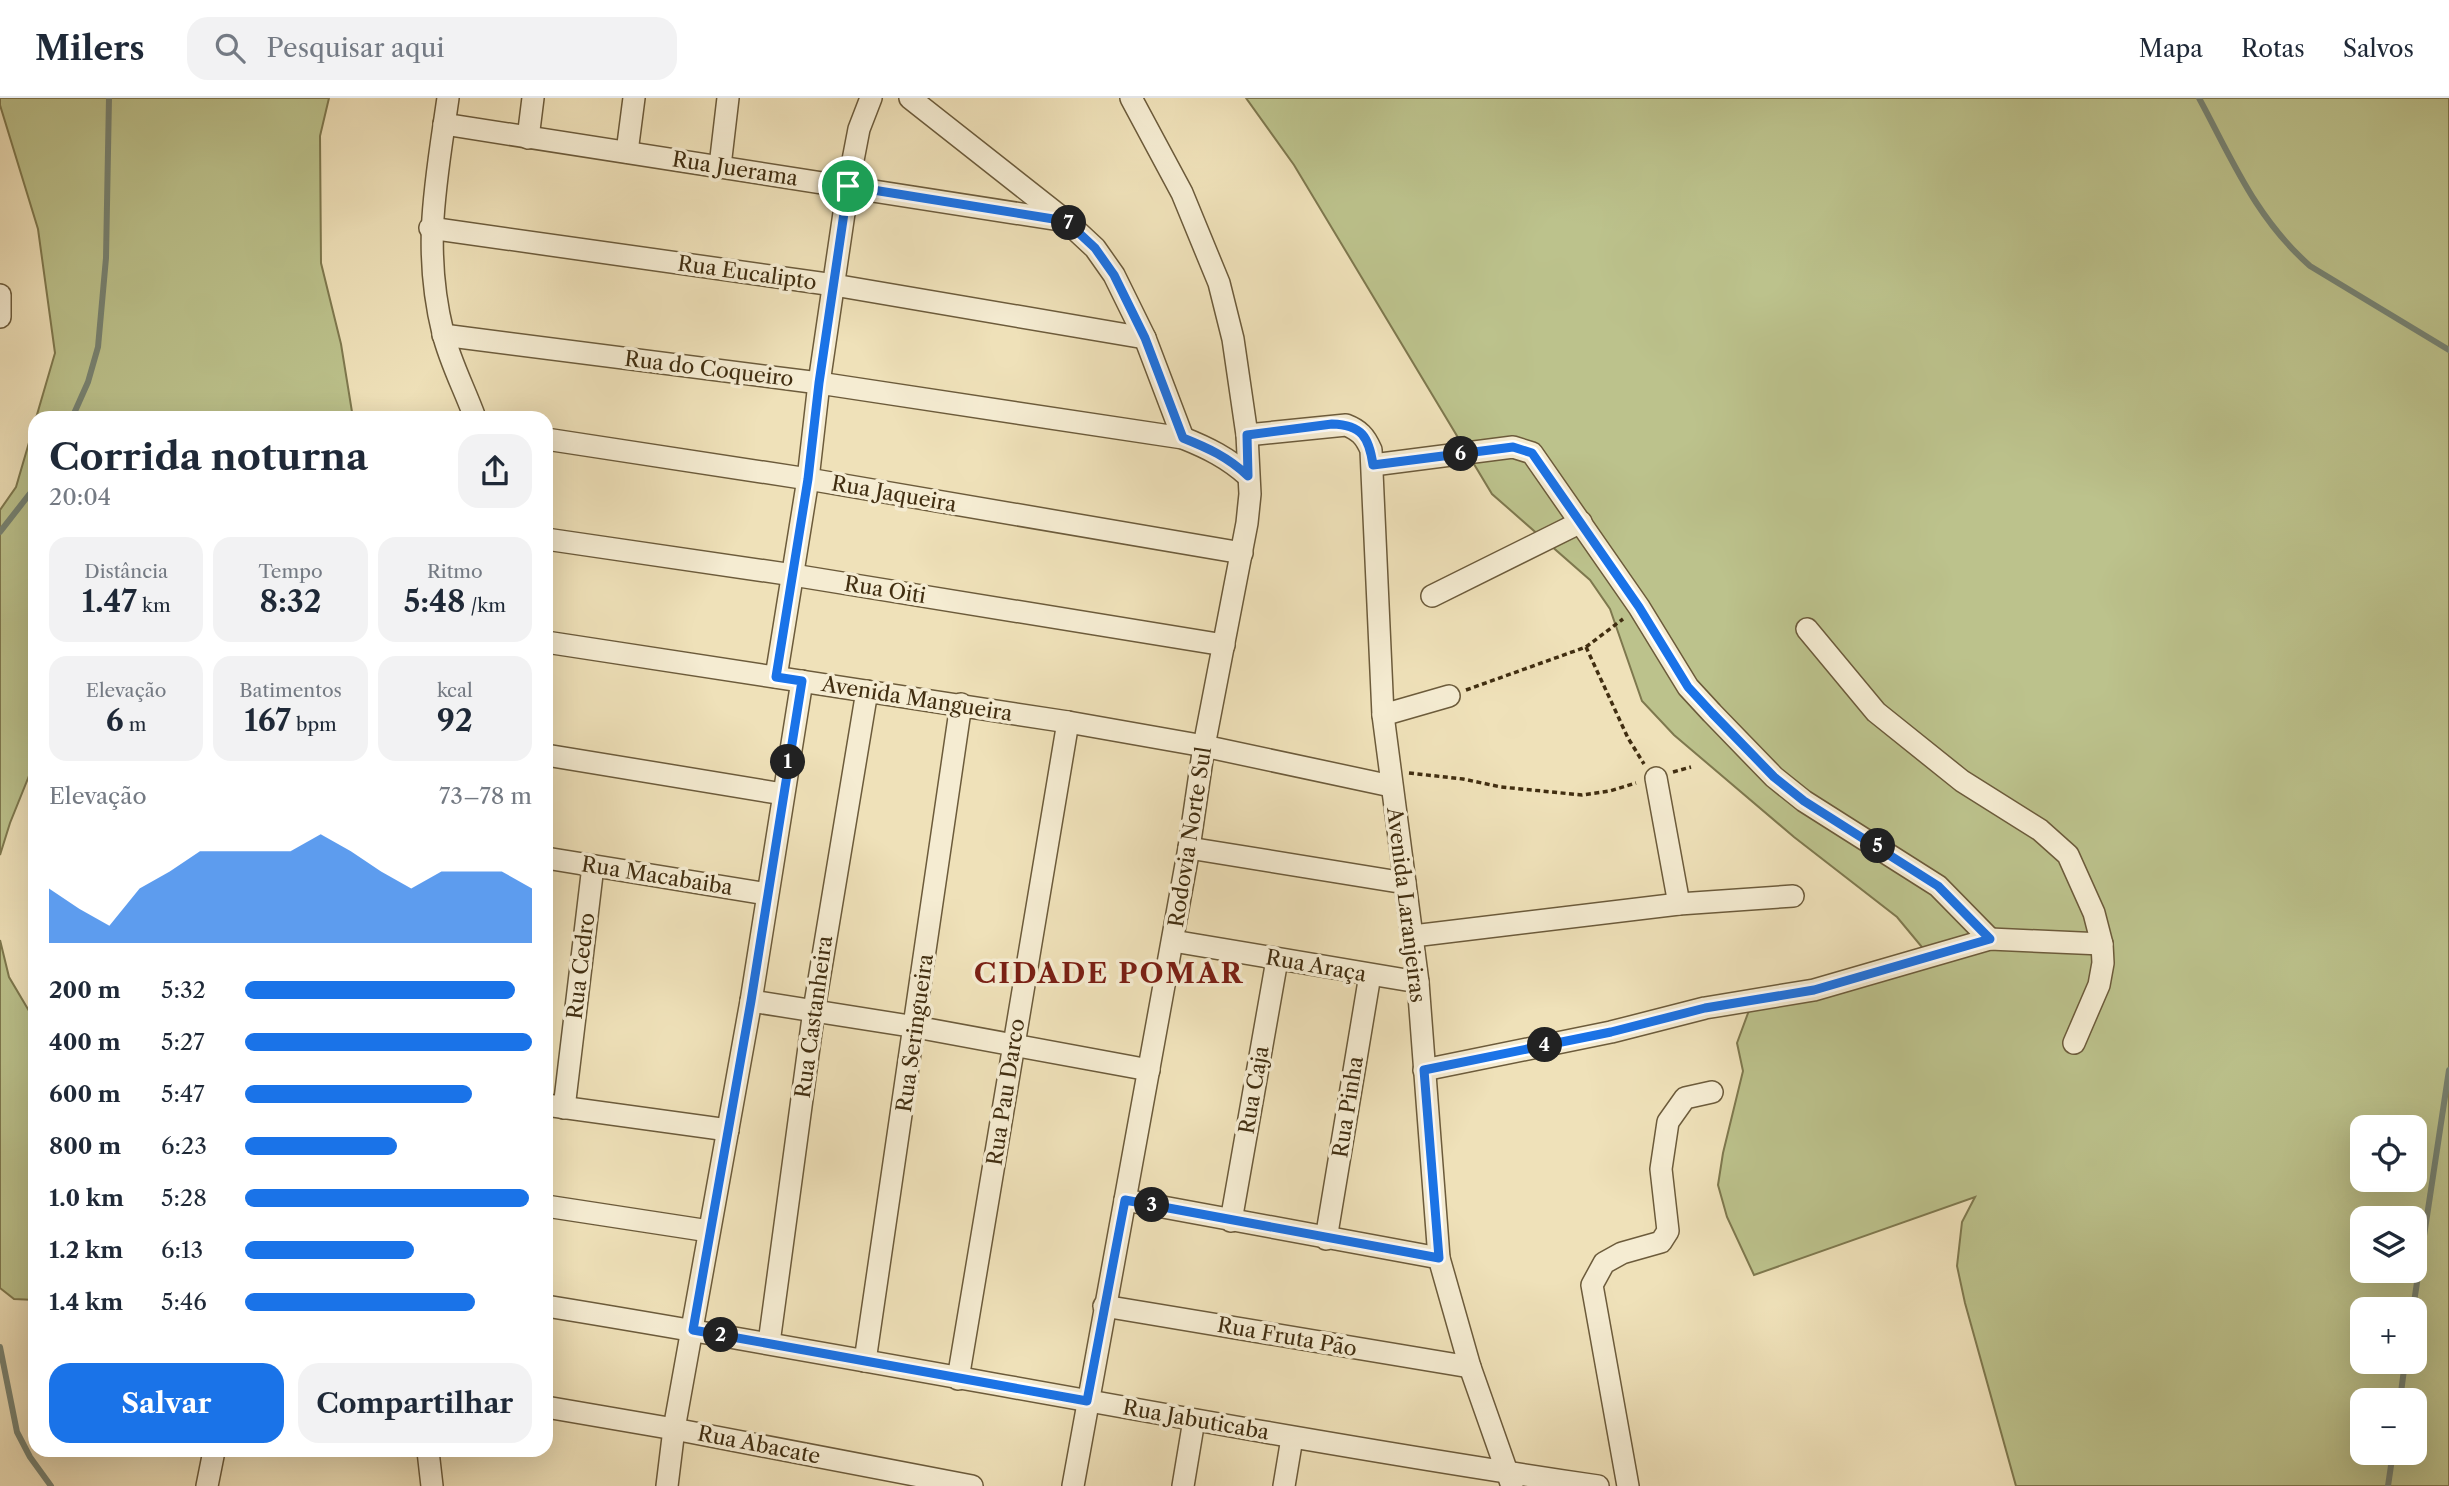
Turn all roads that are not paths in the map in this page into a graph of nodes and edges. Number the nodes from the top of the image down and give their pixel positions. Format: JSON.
{"nodes":[{"id":1,"x":448,"y":98,"type":"edge"},
{"id":2,"x":533,"y":98,"type":"edge"},
{"id":3,"x":634,"y":98,"type":"edge"},
{"id":4,"x":729,"y":98,"type":"edge"},
{"id":5,"x":871,"y":98,"type":"edge"},
{"id":6,"x":910,"y":98,"type":"edge"},
{"id":7,"x":1131,"y":98,"type":"edge"},
{"id":8,"x":444,"y":124,"type":"junction"},
{"id":9,"x":528,"y":138,"type":"junction"},
{"id":10,"x":627,"y":152,"type":"junction"},
{"id":11,"x":720,"y":166,"type":"junction"},
{"id":12,"x":848,"y":186,"type":"junction"},
{"id":13,"x":1066,"y":221,"type":"junction"},
{"id":14,"x":430,"y":228,"type":"junction"},
{"id":15,"x":834,"y":285,"type":"junction"},
{"id":16,"x":0,"y":295,"type":"edge"},
{"id":17,"x":0,"y":317,"type":"edge"},
{"id":18,"x":443,"y":335,"type":"junction"},
{"id":19,"x":1145,"y":338,"type":"junction"},
{"id":20,"x":819,"y":383,"type":"junction"},
{"id":21,"x":472,"y":411,"type":"edge"},
{"id":22,"x":1247,"y":435,"type":"junction"},
{"id":23,"x":1183,"y":438,"type":"junction"},
{"id":24,"x":553,"y":440,"type":"edge"},
{"id":25,"x":1373,"y":465,"type":"junction"},
{"id":26,"x":1248,"y":476,"type":"junction"},
{"id":27,"x":808,"y":479,"type":"junction"},
{"id":28,"x":1581,"y":522,"type":"junction"},
{"id":29,"x":553,"y":540,"type":"edge"},
{"id":30,"x":1242,"y":553,"type":"junction"},
{"id":31,"x":793,"y":575,"type":"junction"},
{"id":32,"x":1432,"y":596,"type":"dead end"},
{"id":33,"x":1807,"y":629,"type":"dead end"},
{"id":34,"x":553,"y":643,"type":"edge"},
{"id":35,"x":1224,"y":645,"type":"junction"},
{"id":36,"x":776,"y":677,"type":"junction"},
{"id":37,"x":802,"y":681,"type":"junction"},
{"id":38,"x":867,"y":691,"type":"junction"},
{"id":39,"x":1449,"y":696,"type":"road end"},
{"id":40,"x":961,"y":704,"type":"junction"},
{"id":41,"x":1383,"y":715,"type":"junction"},
{"id":42,"x":1068,"y":722,"type":"junction"},
{"id":43,"x":1204,"y":746,"type":"junction"},
{"id":44,"x":553,"y":756,"type":"edge"},
{"id":45,"x":1656,"y":778,"type":"road end"},
{"id":46,"x":1391,"y":786,"type":"junction"},
{"id":47,"x":783,"y":794,"type":"junction"},
{"id":48,"x":1189,"y":848,"type":"junction"},
{"id":49,"x":553,"y":859,"type":"edge"},
{"id":50,"x":593,"y":866,"type":"junction"},
{"id":51,"x":1405,"y":883,"type":"junction"},
{"id":52,"x":767,"y":894,"type":"junction"},
{"id":53,"x":1793,"y":896,"type":"dead end"},
{"id":54,"x":1679,"y":904,"type":"junction"},
{"id":55,"x":1413,"y":936,"type":"junction"},
{"id":56,"x":1990,"y":939,"type":"junction"},
{"id":57,"x":1173,"y":942,"type":"junction"},
{"id":58,"x":2102,"y":944,"type":"junction"},
{"id":59,"x":1277,"y":960,"type":"junction"},
{"id":60,"x":1370,"y":975,"type":"junction"},
{"id":61,"x":1418,"y":982,"type":"junction"},
{"id":62,"x":751,"y":1001,"type":"junction"},
{"id":63,"x":814,"y":1010,"type":"junction"},
{"id":64,"x":916,"y":1027,"type":"junction"},
{"id":65,"x":2074,"y":1043,"type":"dead end"},
{"id":66,"x":1013,"y":1044,"type":"junction"},
{"id":67,"x":1149,"y":1070,"type":"junction"},
{"id":68,"x":1424,"y":1070,"type":"junction"},
{"id":69,"x":1713,"y":1092,"type":"dead end"},
{"id":70,"x":555,"y":1106,"type":"edge"},
{"id":71,"x":728,"y":1130,"type":"junction"},
{"id":72,"x":1125,"y":1200,"type":"junction"},
{"id":73,"x":553,"y":1207,"type":"edge"},
{"id":74,"x":1231,"y":1221,"type":"junction"},
{"id":75,"x":709,"y":1231,"type":"junction"},
{"id":76,"x":1326,"y":1239,"type":"junction"},
{"id":77,"x":1439,"y":1258,"type":"junction"},
{"id":78,"x":1104,"y":1306,"type":"junction"},
{"id":79,"x":553,"y":1307,"type":"edge"},
{"id":80,"x":693,"y":1330,"type":"junction"},
{"id":81,"x":769,"y":1343,"type":"junction"},
{"id":82,"x":866,"y":1361,"type":"junction"},
{"id":83,"x":1469,"y":1367,"type":"junction"},
{"id":84,"x":958,"y":1379,"type":"junction"},
{"id":85,"x":1087,"y":1401,"type":"junction"},
{"id":86,"x":553,"y":1408,"type":"edge"},
{"id":87,"x":1195,"y":1420,"type":"junction"},
{"id":88,"x":674,"y":1429,"type":"junction"},
{"id":89,"x":1292,"y":1438,"type":"junction"},
{"id":90,"x":213,"y":1457,"type":"edge"},
{"id":91,"x":429,"y":1457,"type":"edge"},
{"id":92,"x":1509,"y":1479,"type":"edge"},
{"id":93,"x":207,"y":1486,"type":"edge"},
{"id":94,"x":432,"y":1486,"type":"edge"},
{"id":95,"x":667,"y":1486,"type":"edge"},
{"id":96,"x":972,"y":1486,"type":"edge"},
{"id":97,"x":1073,"y":1486,"type":"edge"},
{"id":98,"x":1183,"y":1486,"type":"edge"},
{"id":99,"x":1284,"y":1486,"type":"edge"},
{"id":100,"x":1598,"y":1486,"type":"edge"},
{"id":101,"x":1628,"y":1486,"type":"edge"}],
"edges":[{"from":1,"to":8,"type":"street"},
{"from":2,"to":9,"type":"street"},
{"from":3,"to":10,"type":"street"},
{"from":4,"to":11,"type":"street"},
{"from":5,"to":12,"type":"street"},
{"from":6,"to":13,"type":"street"},
{"from":7,"to":22,"type":"street","name":"Rodovia Norte Sul"},
{"from":8,"to":9,"type":"street","name":"Rua Juerama"},
{"from":8,"to":14,"type":"street"},
{"from":9,"to":10,"type":"street","name":"Rua Juerama"},
{"from":10,"to":11,"type":"street","name":"Rua Juerama"},
{"from":11,"to":12,"type":"street","name":"Rua Juerama"},
{"from":12,"to":13,"type":"street","name":"Rua Juerama"},
{"from":12,"to":15,"type":"street"},
{"from":13,"to":19,"type":"street"},
{"from":14,"to":15,"type":"street","name":"Rua Eucalipto"},
{"from":14,"to":18,"type":"street"},
{"from":15,"to":19,"type":"street","name":"Rua Eucalipto"},
{"from":15,"to":20,"type":"street"},
{"from":16,"to":17,"type":"street"},
{"from":18,"to":20,"type":"street","name":"Rua do Coqueiro"},
{"from":18,"to":21,"type":"street"},
{"from":19,"to":23,"type":"street"},
{"from":20,"to":23,"type":"street","name":"Rua do Coqueiro"},
{"from":20,"to":27,"type":"street"},
{"from":22,"to":25,"type":"street","name":"Avenida Laranjeiras"},
{"from":22,"to":26,"type":"street","name":"Rodovia Norte Sul"},
{"from":23,"to":26,"type":"street"},
{"from":24,"to":27,"type":"street","name":"Rua Jaqueira"},
{"from":25,"to":28,"type":"street"},
{"from":25,"to":41,"type":"street","name":"Avenida Laranjeiras"},
{"from":26,"to":30,"type":"street","name":"Rodovia Norte Sul"},
{"from":27,"to":30,"type":"street","name":"Rua Jaqueira"},
{"from":27,"to":31,"type":"street"},
{"from":28,"to":32,"type":"street"},
{"from":28,"to":56,"type":"street"},
{"from":29,"to":31,"type":"street","name":"Rua Oiti"},
{"from":30,"to":35,"type":"street","name":"Rodovia Norte Sul"},
{"from":31,"to":35,"type":"street","name":"Rua Oiti"},
{"from":31,"to":36,"type":"street"},
{"from":33,"to":58,"type":"street"},
{"from":34,"to":36,"type":"street","name":"Avenida Mangueira"},
{"from":35,"to":43,"type":"street","name":"Rodovia Norte Sul"},
{"from":36,"to":37,"type":"street","name":"Avenida Mangueira"},
{"from":37,"to":38,"type":"street","name":"Avenida Mangueira"},
{"from":37,"to":47,"type":"street"},
{"from":38,"to":40,"type":"street","name":"Avenida Mangueira"},
{"from":38,"to":63,"type":"street","name":"Rua Castanheira"},
{"from":39,"to":41,"type":"street"},
{"from":40,"to":42,"type":"street","name":"Avenida Mangueira"},
{"from":40,"to":64,"type":"street","name":"Rua Seringueira"},
{"from":41,"to":46,"type":"street","name":"Avenida Laranjeiras"},
{"from":42,"to":43,"type":"street","name":"Avenida Mangueira"},
{"from":42,"to":66,"type":"street","name":"Rua Pau Darco"},
{"from":43,"to":46,"type":"street","name":"Avenida Mangueira"},
{"from":43,"to":48,"type":"street","name":"Rodovia Norte Sul"},
{"from":44,"to":47,"type":"street"},
{"from":45,"to":54,"type":"street"},
{"from":46,"to":51,"type":"street","name":"Avenida Laranjeiras"},
{"from":47,"to":52,"type":"street"},
{"from":48,"to":51,"type":"street"},
{"from":48,"to":57,"type":"street","name":"Rodovia Norte Sul"},
{"from":49,"to":50,"type":"street","name":"Rua Macabaiba"},
{"from":50,"to":52,"type":"street","name":"Rua Macabaiba"},
{"from":50,"to":70,"type":"street","name":"Rua Cedro"},
{"from":51,"to":55,"type":"street","name":"Avenida Laranjeiras"},
{"from":52,"to":62,"type":"street"},
{"from":53,"to":54,"type":"street"},
{"from":54,"to":55,"type":"street"},
{"from":55,"to":61,"type":"street","name":"Avenida Laranjeiras"},
{"from":56,"to":58,"type":"street"},
{"from":56,"to":68,"type":"street"},
{"from":57,"to":59,"type":"street","name":"Rua Araça"},
{"from":57,"to":67,"type":"street","name":"Rodovia Norte Sul"},
{"from":58,"to":65,"type":"street"},
{"from":59,"to":60,"type":"street","name":"Rua Araça"},
{"from":59,"to":74,"type":"street","name":"Rua Caja"},
{"from":60,"to":61,"type":"street","name":"Rua Araça"},
{"from":60,"to":76,"type":"street","name":"Rua Pinha"},
{"from":61,"to":68,"type":"street","name":"Avenida Laranjeiras"},
{"from":62,"to":63,"type":"street"},
{"from":62,"to":71,"type":"street"},
{"from":63,"to":64,"type":"street"},
{"from":63,"to":81,"type":"street","name":"Rua Castanheira"},
{"from":64,"to":66,"type":"street"},
{"from":64,"to":82,"type":"street","name":"Rua Seringueira"},
{"from":66,"to":67,"type":"street"},
{"from":66,"to":84,"type":"street","name":"Rua Pau Darco"},
{"from":67,"to":72,"type":"street","name":"Rodovia Norte Sul"},
{"from":68,"to":77,"type":"street","name":"Avenida Laranjeiras"},
{"from":69,"to":101,"type":"street"},
{"from":70,"to":71,"type":"street"},
{"from":71,"to":75,"type":"street"},
{"from":72,"to":74,"type":"street"},
{"from":72,"to":78,"type":"street","name":"Rodovia Norte Sul"},
{"from":73,"to":75,"type":"street"},
{"from":74,"to":76,"type":"street"},
{"from":75,"to":80,"type":"street"},
{"from":76,"to":77,"type":"street"},
{"from":77,"to":83,"type":"street","name":"Avenida Laranjeiras"},
{"from":78,"to":83,"type":"street","name":"Rua Fruta Pão"},
{"from":78,"to":85,"type":"street","name":"Rodovia Norte Sul"},
{"from":79,"to":80,"type":"street","name":"Rua Jabuticaba"},
{"from":80,"to":81,"type":"street","name":"Rua Jabuticaba"},
{"from":80,"to":88,"type":"street"},
{"from":81,"to":82,"type":"street","name":"Rua Jabuticaba"},
{"from":82,"to":84,"type":"street","name":"Rua Jabuticaba"},
{"from":83,"to":92,"type":"street","name":"Avenida Laranjeiras"},
{"from":84,"to":85,"type":"street","name":"Rua Jabuticaba"},
{"from":85,"to":87,"type":"street","name":"Rua Jabuticaba"},
{"from":85,"to":97,"type":"street","name":"Rodovia Norte Sul"},
{"from":86,"to":88,"type":"street","name":"Rua Abacate"},
{"from":87,"to":89,"type":"street","name":"Rua Jabuticaba"},
{"from":87,"to":98,"type":"street"},
{"from":88,"to":95,"type":"street"},
{"from":88,"to":96,"type":"street","name":"Rua Abacate"},
{"from":89,"to":92,"type":"street","name":"Rua Jabuticaba"},
{"from":89,"to":99,"type":"street"},
{"from":90,"to":93,"type":"street"},
{"from":91,"to":94,"type":"street"},
{"from":92,"to":100,"type":"street","name":"Rua Jabuticaba"}]}
